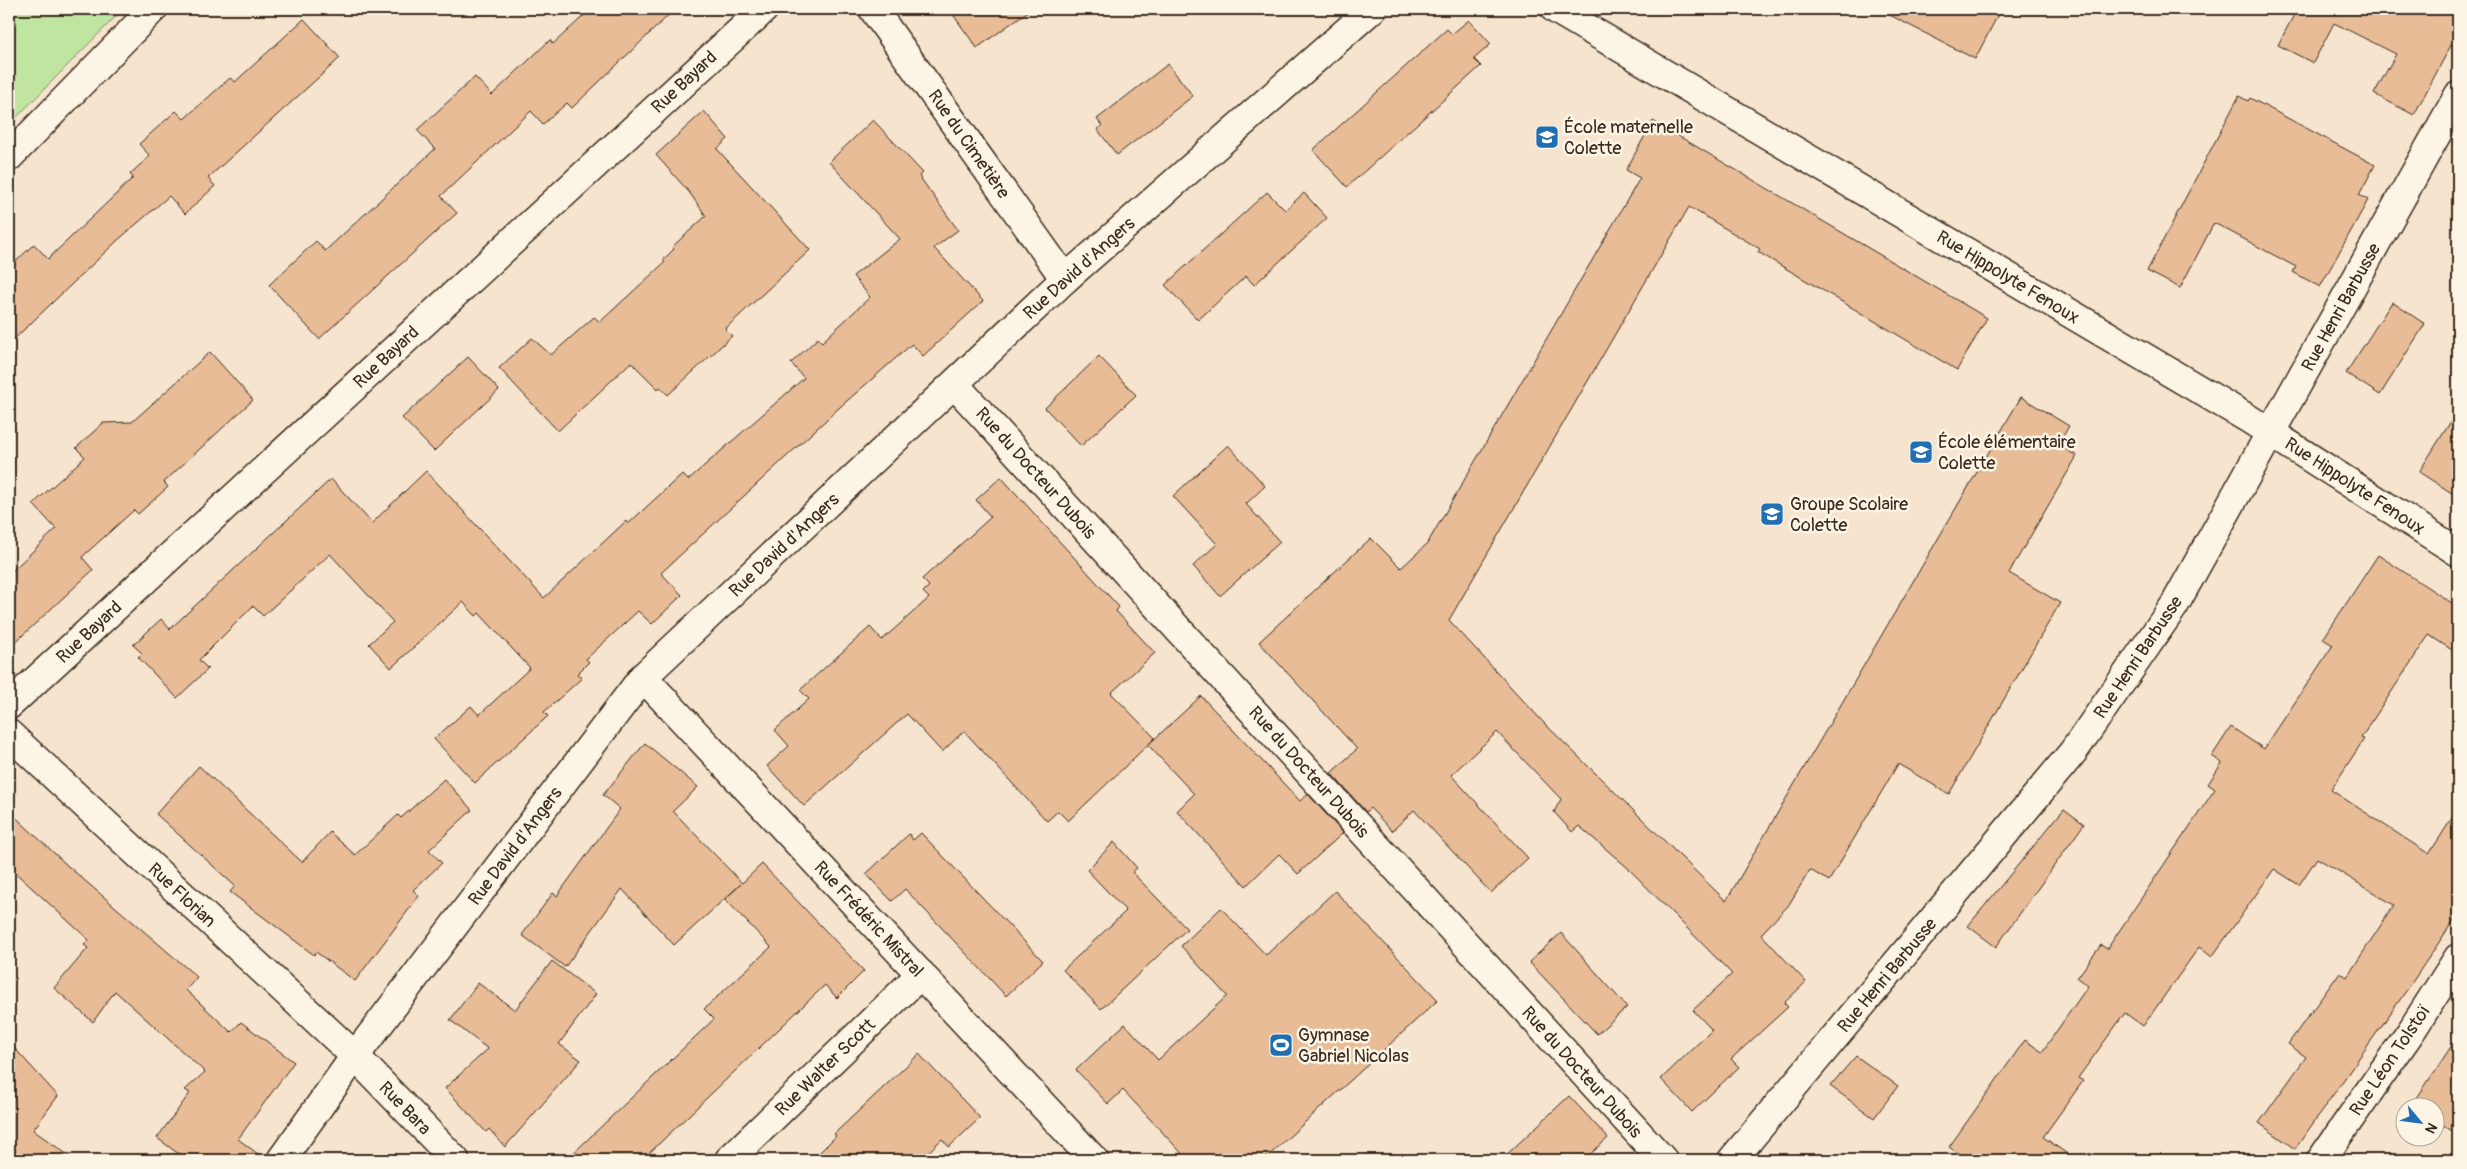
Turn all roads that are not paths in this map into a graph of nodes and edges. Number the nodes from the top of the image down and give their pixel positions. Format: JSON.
{"nodes":[{"id":1,"x":153,"y":9,"type":"edge"},
{"id":2,"x":764,"y":9,"type":"edge"},
{"id":3,"x":873,"y":9,"type":"edge"},
{"id":4,"x":1372,"y":9,"type":"edge"},
{"id":5,"x":1554,"y":9,"type":"edge"},
{"id":6,"x":2458,"y":96,"type":"edge"},
{"id":7,"x":9,"y":157,"type":"edge"},
{"id":8,"x":1065,"y":280,"type":"junction"},
{"id":9,"x":955,"y":384,"type":"junction"},
{"id":10,"x":2271,"y":432,"type":"junction"},
{"id":11,"x":2458,"y":552,"type":"edge"},
{"id":12,"x":643,"y":677,"type":"junction"},
{"id":13,"x":9,"y":705,"type":"edge"},
{"id":14,"x":9,"y":734,"type":"edge"},
{"id":15,"x":2458,"y":958,"type":"edge"},
{"id":16,"x":921,"y":974,"type":"junction"},
{"id":17,"x":355,"y":1056,"type":"junction"},
{"id":18,"x":281,"y":1160,"type":"edge"},
{"id":19,"x":455,"y":1160,"type":"edge"},
{"id":20,"x":729,"y":1160,"type":"edge"},
{"id":21,"x":1094,"y":1160,"type":"edge"},
{"id":22,"x":1663,"y":1160,"type":"edge"},
{"id":23,"x":1732,"y":1160,"type":"edge"},
{"id":24,"x":2321,"y":1160,"type":"edge"}],
"edges":[{"from":1,"to":7,"type":"street"},
{"from":2,"to":13,"type":"street","name":"Rue Bayard"},
{"from":3,"to":8,"type":"street","name":"Rue du Cimetière"},
{"from":4,"to":8,"type":"street","name":"Rue David d'Angers"},
{"from":5,"to":10,"type":"street","name":"Rue Hippolyte Fenoux"},
{"from":6,"to":10,"type":"street","name":"Rue Henri Barbusse"},
{"from":8,"to":9,"type":"street","name":"Rue David d'Angers"},
{"from":9,"to":12,"type":"street","name":"Rue David d'Angers"},
{"from":9,"to":22,"type":"street","name":"Rue du Docteur Dubois"},
{"from":10,"to":11,"type":"street","name":"Rue Hippolyte Fenoux"},
{"from":10,"to":23,"type":"street","name":"Rue Henri Barbusse"},
{"from":12,"to":16,"type":"street","name":"Rue Frédéric Mistral"},
{"from":12,"to":17,"type":"street","name":"Rue David d'Angers"},
{"from":14,"to":17,"type":"street","name":"Rue Florian"},
{"from":15,"to":24,"type":"street","name":"Rue Léon Tolstoï"},
{"from":16,"to":20,"type":"street","name":"Rue Walter Scott"},
{"from":16,"to":21,"type":"street","name":"Rue Frédéric Mistral"},
{"from":17,"to":18,"type":"street","name":"Rue David d'Angers"},
{"from":17,"to":19,"type":"street","name":"Rue Bara"}]}
